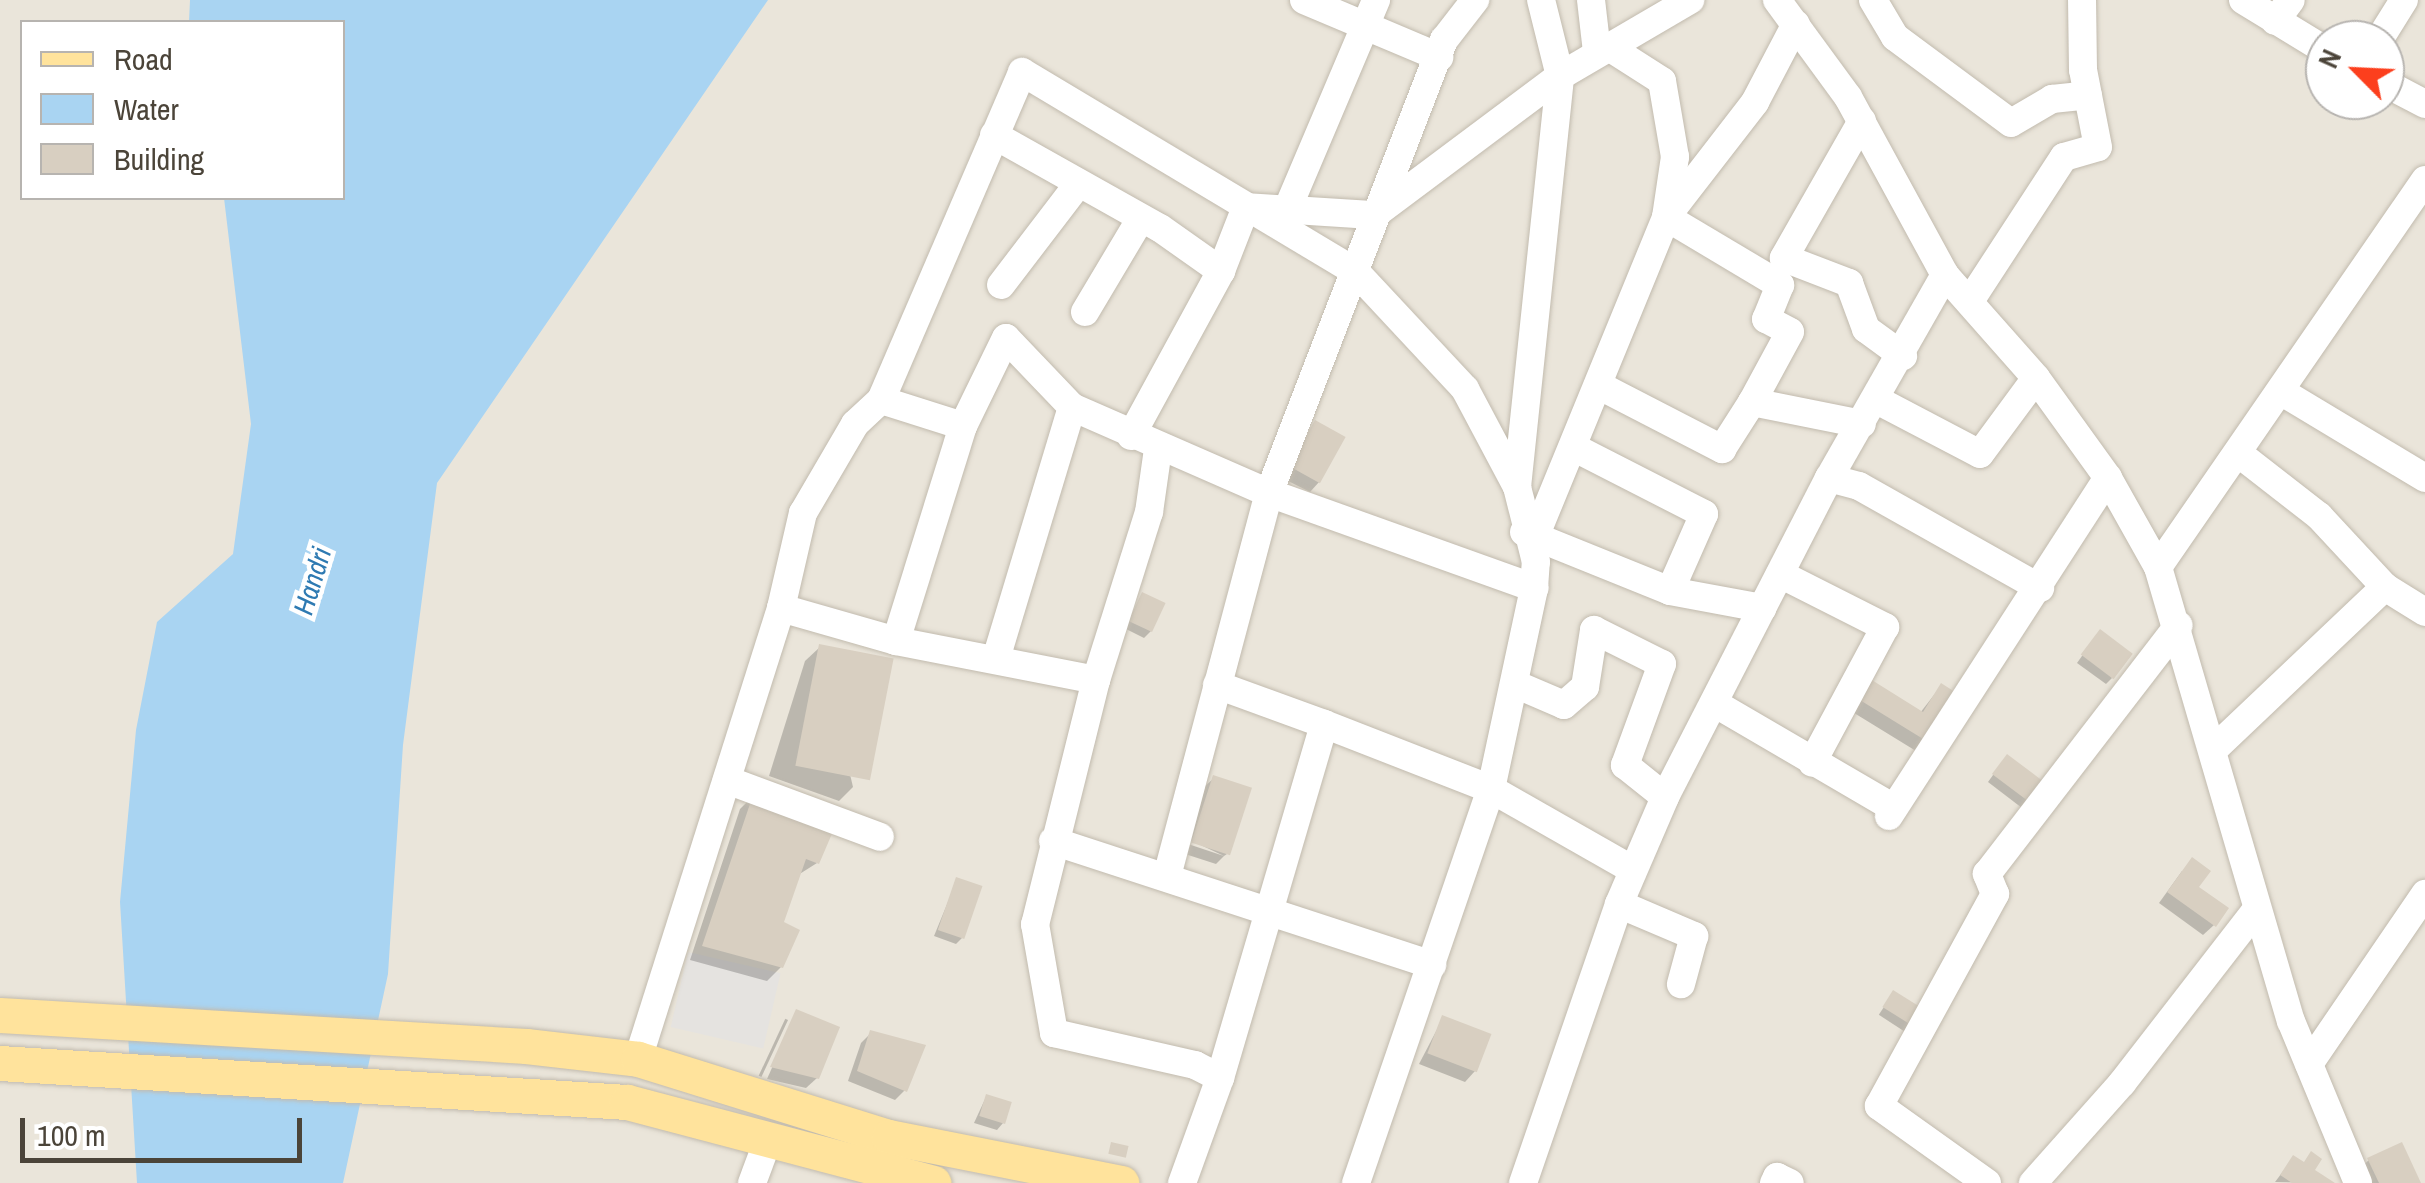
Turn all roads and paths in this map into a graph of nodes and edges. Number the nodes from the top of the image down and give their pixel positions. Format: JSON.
{"nodes":[{"id":1,"x":1304,"y":0,"type":"edge"},
{"id":2,"x":1475,"y":0,"type":"edge"},
{"id":3,"x":1541,"y":0,"type":"edge"},
{"id":4,"x":1592,"y":0,"type":"edge"},
{"id":5,"x":1690,"y":0,"type":"edge"},
{"id":6,"x":1776,"y":0,"type":"edge"},
{"id":7,"x":1873,"y":0,"type":"edge"},
{"id":8,"x":2243,"y":0,"type":"edge"},
{"id":9,"x":2080,"y":1,"type":"edge"},
{"id":10,"x":2283,"y":10,"type":"edge"},
{"id":11,"x":1371,"y":12,"type":"edge"},
{"id":12,"x":1796,"y":24,"type":"junction"},
{"id":13,"x":2305,"y":31,"type":"edge"},
{"id":14,"x":1604,"y":50,"type":"junction"},
{"id":15,"x":1439,"y":57,"type":"junction"},
{"id":16,"x":1560,"y":76,"type":"junction"},
{"id":17,"x":2088,"y":95,"type":"junction"},
{"id":18,"x":1862,"y":121,"type":"junction"},
{"id":19,"x":994,"y":135,"type":"junction"},
{"id":20,"x":2425,"y":180,"type":"edge"},
{"id":21,"x":1079,"y":183,"type":"junction"},
{"id":22,"x":1246,"y":207,"type":"junction"},
{"id":23,"x":1288,"y":210,"type":"junction"},
{"id":24,"x":1374,"y":214,"type":"junction"},
{"id":25,"x":1666,"y":217,"type":"junction"},
{"id":26,"x":1142,"y":218,"type":"junction"},
{"id":27,"x":1221,"y":270,"type":"junction"},
{"id":28,"x":1356,"y":272,"type":"junction"},
{"id":29,"x":1945,"y":275,"type":"junction"},
{"id":30,"x":1001,"y":285,"type":"dead end"},
{"id":31,"x":1970,"y":301,"type":"junction"},
{"id":32,"x":1085,"y":312,"type":"dead end"},
{"id":33,"x":1903,"y":356,"type":"junction"},
{"id":34,"x":2036,"y":378,"type":"junction"},
{"id":35,"x":1598,"y":385,"type":"junction"},
{"id":36,"x":2282,"y":392,"type":"junction"},
{"id":37,"x":881,"y":400,"type":"junction"},
{"id":38,"x":1877,"y":400,"type":"junction"},
{"id":39,"x":1752,"y":402,"type":"junction"},
{"id":40,"x":1072,"y":407,"type":"junction"},
{"id":41,"x":1862,"y":424,"type":"junction"},
{"id":42,"x":963,"y":426,"type":"junction"},
{"id":43,"x":1131,"y":436,"type":"junction"},
{"id":44,"x":1574,"y":448,"type":"junction"},
{"id":45,"x":1158,"y":450,"type":"junction"},
{"id":46,"x":2238,"y":453,"type":"junction"},
{"id":47,"x":1830,"y":478,"type":"junction"},
{"id":48,"x":2108,"y":478,"type":"junction"},
{"id":49,"x":2425,"y":478,"type":"edge"},
{"id":50,"x":1516,"y":487,"type":"junction"},
{"id":51,"x":1269,"y":493,"type":"junction"},
{"id":52,"x":1530,"y":534,"type":"junction"},
{"id":53,"x":2158,"y":567,"type":"junction"},
{"id":54,"x":1780,"y":574,"type":"junction"},
{"id":55,"x":2385,"y":587,"type":"junction"},
{"id":56,"x":1534,"y":588,"type":"junction"},
{"id":57,"x":2040,"y":588,"type":"junction"},
{"id":58,"x":1670,"y":591,"type":"junction"},
{"id":59,"x":781,"y":608,"type":"junction"},
{"id":60,"x":1762,"y":608,"type":"junction"},
{"id":61,"x":2425,"y":612,"type":"edge"},
{"id":62,"x":2180,"y":625,"type":"junction"},
{"id":63,"x":896,"y":641,"type":"junction"},
{"id":64,"x":996,"y":658,"type":"junction"},
{"id":65,"x":1096,"y":680,"type":"junction"},
{"id":66,"x":1217,"y":684,"type":"junction"},
{"id":67,"x":1515,"y":684,"type":"junction"},
{"id":68,"x":1714,"y":702,"type":"junction"},
{"id":69,"x":1324,"y":724,"type":"junction"},
{"id":70,"x":2213,"y":750,"type":"junction"},
{"id":71,"x":1812,"y":763,"type":"junction"},
{"id":72,"x":726,"y":780,"type":"junction"},
{"id":73,"x":1491,"y":790,"type":"junction"},
{"id":74,"x":1666,"y":797,"type":"junction"},
{"id":75,"x":880,"y":838,"type":"dead end"},
{"id":76,"x":1053,"y":841,"type":"junction"},
{"id":77,"x":1633,"y":870,"type":"junction"},
{"id":78,"x":1167,"y":876,"type":"junction"},
{"id":79,"x":2425,"y":894,"type":"edge"},
{"id":80,"x":1619,"y":904,"type":"junction"},
{"id":81,"x":1267,"y":908,"type":"junction"},
{"id":82,"x":2256,"y":910,"type":"junction"},
{"id":83,"x":1432,"y":964,"type":"junction"},
{"id":84,"x":1681,"y":984,"type":"dead end"},
{"id":85,"x":0,"y":1015,"type":"edge"},
{"id":86,"x":638,"y":1059,"type":"junction"},
{"id":87,"x":0,"y":1063,"type":"edge"},
{"id":88,"x":2310,"y":1064,"type":"junction"},
{"id":89,"x":1220,"y":1078,"type":"junction"},
{"id":90,"x":734,"y":1086,"type":"junction"},
{"id":91,"x":722,"y":1126,"type":"junction"},
{"id":92,"x":768,"y":1140,"type":"junction"},
{"id":93,"x":752,"y":1183,"type":"edge"},
{"id":94,"x":932,"y":1183,"type":"edge"},
{"id":95,"x":1121,"y":1183,"type":"edge"},
{"id":96,"x":1182,"y":1183,"type":"edge"},
{"id":97,"x":1356,"y":1183,"type":"edge"},
{"id":98,"x":1523,"y":1183,"type":"edge"},
{"id":99,"x":1774,"y":1183,"type":"edge"},
{"id":100,"x":1790,"y":1183,"type":"edge"},
{"id":101,"x":1987,"y":1183,"type":"edge"},
{"id":102,"x":2033,"y":1183,"type":"edge"},
{"id":103,"x":2358,"y":1183,"type":"edge"}],
"edges":[{"from":1,"to":11,"type":"street"},
{"from":2,"to":15,"type":"street"},
{"from":3,"to":16,"type":"street"},
{"from":4,"to":14,"type":"street"},
{"from":5,"to":14,"type":"street"},
{"from":6,"to":12,"type":"street"},
{"from":7,"to":17,"type":"street"},
{"from":8,"to":10,"type":"street"},
{"from":9,"to":17,"type":"street"},
{"from":10,"to":13,"type":"street"},
{"from":11,"to":15,"type":"street"},
{"from":11,"to":23,"type":"street"},
{"from":12,"to":18,"type":"street"},
{"from":12,"to":25,"type":"street"},
{"from":14,"to":16,"type":"street"},
{"from":14,"to":25,"type":"street"},
{"from":15,"to":24,"type":"street"},
{"from":16,"to":24,"type":"street"},
{"from":16,"to":50,"type":"street"},
{"from":17,"to":31,"type":"street"},
{"from":18,"to":29,"type":"street"},
{"from":18,"to":33,"type":"street"},
{"from":19,"to":21,"type":"street"},
{"from":19,"to":22,"type":"street"},
{"from":19,"to":37,"type":"street"},
{"from":20,"to":36,"type":"street"},
{"from":21,"to":26,"type":"street"},
{"from":21,"to":30,"type":"street"},
{"from":22,"to":23,"type":"street"},
{"from":22,"to":27,"type":"street"},
{"from":22,"to":28,"type":"street"},
{"from":23,"to":24,"type":"street"},
{"from":24,"to":28,"type":"street"},
{"from":25,"to":35,"type":"street"},
{"from":25,"to":39,"type":"street"},
{"from":26,"to":27,"type":"street"},
{"from":26,"to":32,"type":"street"},
{"from":27,"to":43,"type":"street"},
{"from":28,"to":50,"type":"street"},
{"from":28,"to":51,"type":"street"},
{"from":29,"to":31,"type":"street"},
{"from":29,"to":33,"type":"street"},
{"from":31,"to":34,"type":"street"},
{"from":33,"to":38,"type":"street"},
{"from":34,"to":38,"type":"street"},
{"from":34,"to":48,"type":"street"},
{"from":35,"to":39,"type":"street"},
{"from":35,"to":44,"type":"street"},
{"from":36,"to":46,"type":"street"},
{"from":36,"to":49,"type":"street"},
{"from":37,"to":42,"type":"street"},
{"from":37,"to":59,"type":"street"},
{"from":38,"to":41,"type":"street"},
{"from":39,"to":41,"type":"street"},
{"from":40,"to":42,"type":"street"},
{"from":40,"to":43,"type":"street"},
{"from":40,"to":64,"type":"street"},
{"from":41,"to":47,"type":"street"},
{"from":42,"to":63,"type":"street"},
{"from":43,"to":45,"type":"street"},
{"from":44,"to":52,"type":"street"},
{"from":44,"to":58,"type":"street"},
{"from":45,"to":51,"type":"street"},
{"from":45,"to":65,"type":"street"},
{"from":46,"to":53,"type":"street"},
{"from":46,"to":55,"type":"street"},
{"from":47,"to":54,"type":"street"},
{"from":47,"to":57,"type":"street"},
{"from":48,"to":53,"type":"street"},
{"from":48,"to":57,"type":"street"},
{"from":50,"to":52,"type":"street"},
{"from":51,"to":56,"type":"street"},
{"from":51,"to":66,"type":"street"},
{"from":52,"to":56,"type":"street"},
{"from":52,"to":58,"type":"street"},
{"from":53,"to":62,"type":"street"},
{"from":54,"to":60,"type":"street"},
{"from":54,"to":71,"type":"street"},
{"from":55,"to":61,"type":"street"},
{"from":55,"to":70,"type":"street"},
{"from":56,"to":67,"type":"street"},
{"from":57,"to":71,"type":"street"},
{"from":58,"to":60,"type":"street"},
{"from":59,"to":63,"type":"street"},
{"from":59,"to":72,"type":"street"},
{"from":60,"to":68,"type":"street"},
{"from":62,"to":70,"type":"street"},
{"from":62,"to":101,"type":"street"},
{"from":63,"to":64,"type":"street"},
{"from":64,"to":65,"type":"street"},
{"from":65,"to":76,"type":"street"},
{"from":66,"to":69,"type":"street"},
{"from":66,"to":78,"type":"street"},
{"from":67,"to":73,"type":"street"},
{"from":67,"to":74,"type":"street"},
{"from":68,"to":71,"type":"street"},
{"from":68,"to":74,"type":"street"},
{"from":69,"to":73,"type":"street"},
{"from":69,"to":81,"type":"street"},
{"from":70,"to":82,"type":"street"},
{"from":72,"to":75,"type":"street"},
{"from":72,"to":86,"type":"street"},
{"from":73,"to":77,"type":"street"},
{"from":73,"to":83,"type":"street"},
{"from":74,"to":77,"type":"street"},
{"from":76,"to":78,"type":"street"},
{"from":76,"to":89,"type":"street"},
{"from":77,"to":80,"type":"street"},
{"from":78,"to":81,"type":"street"},
{"from":79,"to":88,"type":"street"},
{"from":80,"to":84,"type":"street"},
{"from":80,"to":98,"type":"street"},
{"from":81,"to":83,"type":"street"},
{"from":81,"to":89,"type":"street"},
{"from":82,"to":88,"type":"street"},
{"from":82,"to":102,"type":"street"},
{"from":83,"to":97,"type":"street"},
{"from":85,"to":86,"type":"main road"},
{"from":86,"to":90,"type":"main road"},
{"from":87,"to":91,"type":"main road"},
{"from":88,"to":103,"type":"street"},
{"from":89,"to":96,"type":"street"},
{"from":90,"to":91,"type":"main road"},
{"from":90,"to":95,"type":"main road"},
{"from":91,"to":92,"type":"main road"},
{"from":92,"to":93,"type":"street"},
{"from":92,"to":94,"type":"main road"},
{"from":99,"to":100,"type":"street"}]}
